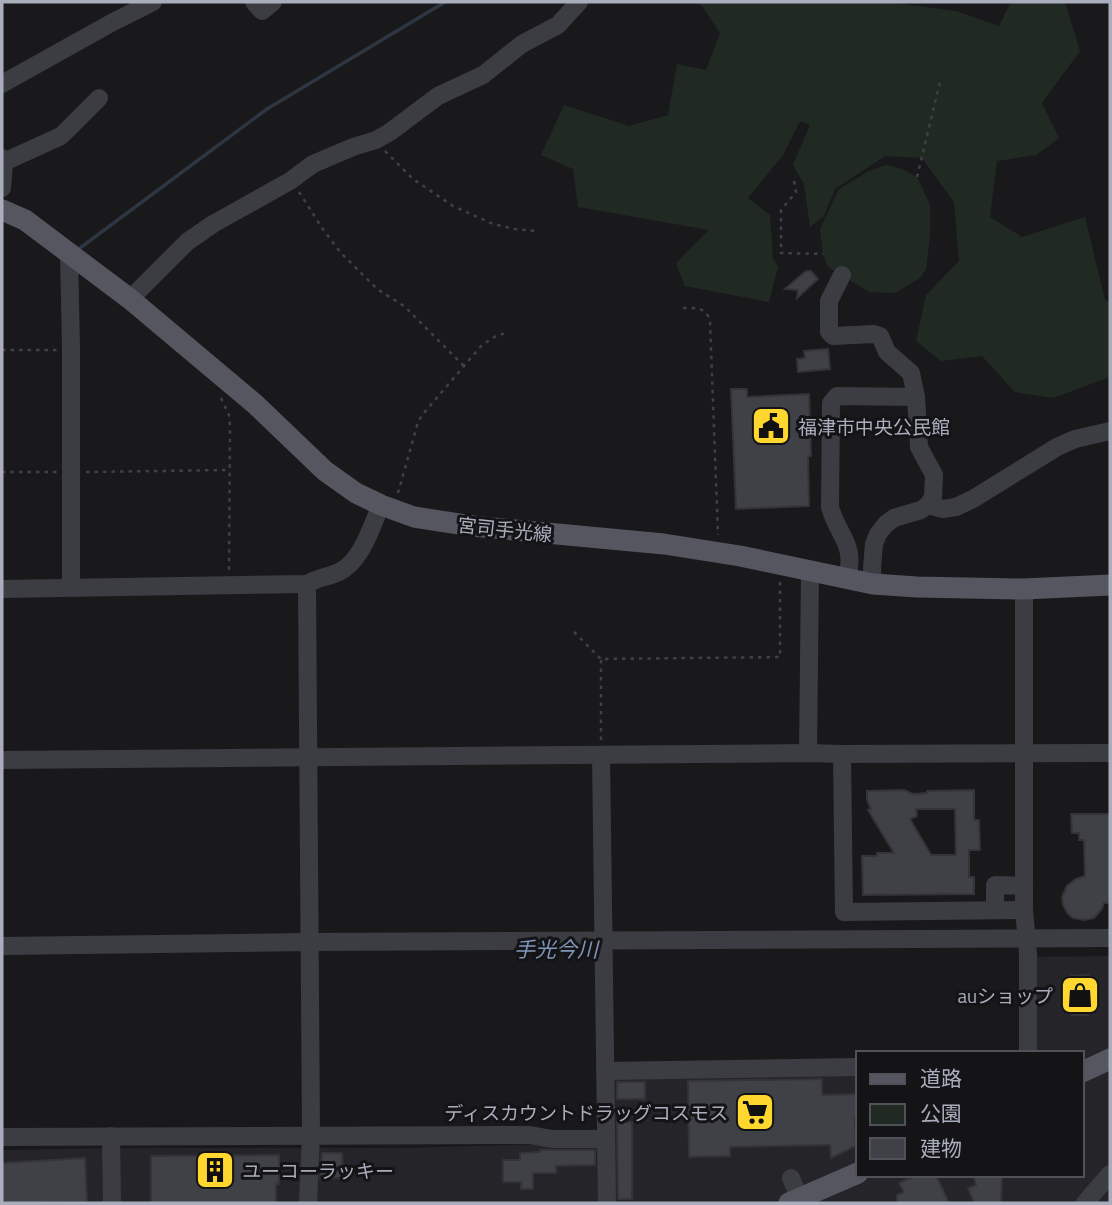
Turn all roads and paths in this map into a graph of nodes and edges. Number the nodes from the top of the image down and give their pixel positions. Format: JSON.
{"nodes":[{"id":1,"x":153,"y":2,"type":"edge"},
{"id":2,"x":254,"y":2,"type":"edge"},
{"id":3,"x":272,"y":2,"type":"edge"},
{"id":4,"x":579,"y":2,"type":"edge"},
{"id":5,"x":3,"y":78,"type":"edge"},
{"id":6,"x":940,"y":82,"type":"dead end"},
{"id":7,"x":99,"y":98,"type":"dead end"},
{"id":8,"x":376,"y":140,"type":"junction"},
{"id":9,"x":3,"y":160,"type":"edge"},
{"id":10,"x":917,"y":177,"type":"dead end"},
{"id":11,"x":290,"y":181,"type":"junction"},
{"id":12,"x":794,"y":181,"type":"dead end"},
{"id":13,"x":2,"y":188,"type":"edge"},
{"id":14,"x":2,"y":210,"type":"edge"},
{"id":15,"x":536,"y":231,"type":"dead end"},
{"id":16,"x":69,"y":253,"type":"junction"},
{"id":17,"x":823,"y":254,"type":"dead end"},
{"id":18,"x":842,"y":275,"type":"dead end"},
{"id":19,"x":130,"y":299,"type":"junction"},
{"id":20,"x":684,"y":308,"type":"dead end"},
{"id":21,"x":506,"y":333,"type":"dead end"},
{"id":22,"x":71,"y":349,"type":"junction"},
{"id":23,"x":2,"y":350,"type":"edge"},
{"id":24,"x":464,"y":366,"type":"junction"},
{"id":25,"x":217,"y":392,"type":"dead end"},
{"id":26,"x":916,"y":397,"type":"junction"},
{"id":27,"x":1110,"y":431,"type":"edge"},
{"id":28,"x":230,"y":470,"type":"junction"},
{"id":29,"x":2,"y":472,"type":"edge"},
{"id":30,"x":71,"y":472,"type":"junction"},
{"id":31,"x":928,"y":505,"type":"junction"},
{"id":32,"x":387,"y":507,"type":"junction"},
{"id":33,"x":716,"y":552,"type":"junction"},
{"id":34,"x":780,"y":565,"type":"junction"},
{"id":35,"x":810,"y":572,"type":"junction"},
{"id":36,"x":847,"y":579,"type":"junction"},
{"id":37,"x":307,"y":584,"type":"junction"},
{"id":38,"x":873,"y":584,"type":"junction"},
{"id":39,"x":229,"y":585,"type":"junction"},
{"id":40,"x":1110,"y":585,"type":"edge"},
{"id":41,"x":71,"y":587,"type":"junction"},
{"id":42,"x":2,"y":589,"type":"edge"},
{"id":43,"x":1024,"y":589,"type":"junction"},
{"id":44,"x":574,"y":632,"type":"dead end"},
{"id":45,"x":601,"y":659,"type":"junction"},
{"id":46,"x":808,"y":752,"type":"junction"},
{"id":47,"x":1024,"y":753,"type":"junction"},
{"id":48,"x":1110,"y":753,"type":"edge"},
{"id":49,"x":842,"y":754,"type":"junction"},
{"id":50,"x":601,"y":755,"type":"junction"},
{"id":51,"x":309,"y":757,"type":"junction"},
{"id":52,"x":2,"y":760,"type":"edge"},
{"id":53,"x":1024,"y":886,"type":"junction"},
{"id":54,"x":995,"y":910,"type":"junction"},
{"id":55,"x":1024,"y":910,"type":"junction"},
{"id":56,"x":1110,"y":938,"type":"edge"},
{"id":57,"x":1026,"y":944,"type":"junction"},
{"id":58,"x":2,"y":946,"type":"edge"},
{"id":59,"x":604,"y":946,"type":"junction"},
{"id":60,"x":310,"y":948,"type":"junction"},
{"id":61,"x":1028,"y":1051,"type":"edge"},
{"id":62,"x":1110,"y":1059,"type":"edge"},
{"id":63,"x":856,"y":1067,"type":"edge"},
{"id":64,"x":605,"y":1071,"type":"junction"},
{"id":65,"x":1084,"y":1071,"type":"edge"},
{"id":66,"x":606,"y":1139,"type":"junction"},
{"id":67,"x":111,"y":1141,"type":"junction"},
{"id":68,"x":310,"y":1141,"type":"junction"},
{"id":69,"x":7,"y":1142,"type":"edge"},
{"id":70,"x":856,"y":1174,"type":"edge"},
{"id":71,"x":1110,"y":1175,"type":"edge"},
{"id":72,"x":791,"y":1178,"type":"dead end"},
{"id":73,"x":807,"y":1199,"type":"edge"},
{"id":74,"x":112,"y":1203,"type":"edge"},
{"id":75,"x":308,"y":1203,"type":"edge"},
{"id":76,"x":607,"y":1203,"type":"edge"},
{"id":77,"x":1085,"y":1203,"type":"edge"}],
"edges":[{"from":1,"to":5,"type":"street"},
{"from":2,"to":3,"type":"street"},
{"from":4,"to":8,"type":"street"},
{"from":6,"to":10,"type":"path"},
{"from":7,"to":9,"type":"street"},
{"from":8,"to":11,"type":"street"},
{"from":8,"to":15,"type":"path"},
{"from":9,"to":13,"type":"street"},
{"from":11,"to":19,"type":"street"},
{"from":11,"to":24,"type":"path"},
{"from":12,"to":17,"type":"path"},
{"from":14,"to":16,"type":"main road","name":"宮司手光線"},
{"from":16,"to":19,"type":"main road","name":"宮司手光線"},
{"from":16,"to":22,"type":"street"},
{"from":18,"to":26,"type":"street"},
{"from":19,"to":32,"type":"main road","name":"宮司手光線"},
{"from":20,"to":33,"type":"path"},
{"from":21,"to":24,"type":"path"},
{"from":22,"to":23,"type":"path"},
{"from":22,"to":30,"type":"street"},
{"from":24,"to":32,"type":"path"},
{"from":25,"to":28,"type":"path"},
{"from":26,"to":31,"type":"street"},
{"from":26,"to":36,"type":"street"},
{"from":27,"to":31,"type":"street"},
{"from":28,"to":30,"type":"path"},
{"from":28,"to":39,"type":"path"},
{"from":29,"to":30,"type":"path"},
{"from":30,"to":41,"type":"street"},
{"from":31,"to":38,"type":"street"},
{"from":32,"to":33,"type":"main road","name":"宮司手光線"},
{"from":32,"to":37,"type":"street"},
{"from":33,"to":34,"type":"main road","name":"宮司手光線"},
{"from":34,"to":35,"type":"main road","name":"宮司手光線"},
{"from":34,"to":45,"type":"path"},
{"from":35,"to":36,"type":"main road","name":"宮司手光線"},
{"from":35,"to":46,"type":"street"},
{"from":36,"to":38,"type":"main road","name":"宮司手光線"},
{"from":37,"to":39,"type":"street"},
{"from":37,"to":51,"type":"street"},
{"from":38,"to":43,"type":"main road","name":"宮司手光線"},
{"from":39,"to":41,"type":"street"},
{"from":40,"to":43,"type":"main road","name":"宮司手光線"},
{"from":41,"to":42,"type":"street"},
{"from":43,"to":47,"type":"street"},
{"from":44,"to":45,"type":"path"},
{"from":45,"to":50,"type":"path"},
{"from":46,"to":49,"type":"street"},
{"from":46,"to":50,"type":"street"},
{"from":47,"to":48,"type":"street"},
{"from":47,"to":49,"type":"street"},
{"from":47,"to":53,"type":"street"},
{"from":49,"to":54,"type":"street"},
{"from":50,"to":51,"type":"street"},
{"from":50,"to":59,"type":"street"},
{"from":51,"to":52,"type":"street"},
{"from":51,"to":60,"type":"street"},
{"from":53,"to":54,"type":"street"},
{"from":53,"to":55,"type":"street"},
{"from":54,"to":55,"type":"street"},
{"from":55,"to":57,"type":"street"},
{"from":56,"to":57,"type":"street"},
{"from":57,"to":59,"type":"street"},
{"from":57,"to":61,"type":"street"},
{"from":58,"to":60,"type":"street"},
{"from":59,"to":60,"type":"street"},
{"from":59,"to":64,"type":"street"},
{"from":60,"to":68,"type":"street"},
{"from":62,"to":65,"type":"main road"},
{"from":63,"to":64,"type":"street"},
{"from":64,"to":66,"type":"street"},
{"from":66,"to":68,"type":"street"},
{"from":66,"to":76,"type":"street"},
{"from":67,"to":68,"type":"street"},
{"from":67,"to":69,"type":"street"},
{"from":67,"to":74,"type":"street"},
{"from":68,"to":75,"type":"street"},
{"from":70,"to":73,"type":"main road"},
{"from":71,"to":77,"type":"street"},
{"from":72,"to":73,"type":"street"}]}
